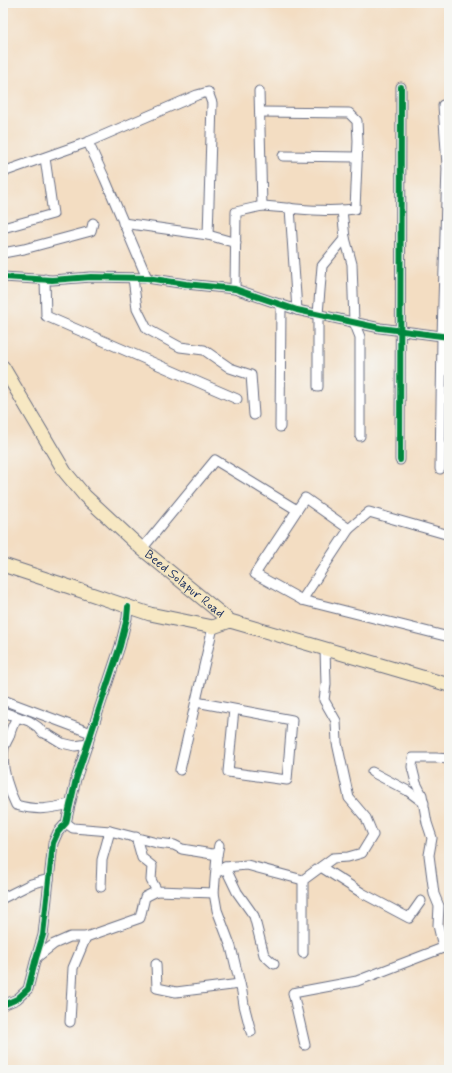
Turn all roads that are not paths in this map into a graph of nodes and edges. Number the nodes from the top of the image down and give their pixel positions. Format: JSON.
{"nodes":[{"id":1,"x":401,"y":87,"type":"dead end"},
{"id":2,"x":259,"y":91,"type":"dead end"},
{"id":3,"x":443,"y":105,"type":"dead end"},
{"id":4,"x":260,"y":112,"type":"junction"},
{"id":5,"x":88,"y":142,"type":"junction"},
{"id":6,"x":283,"y":156,"type":"dead end"},
{"id":7,"x":357,"y":157,"type":"junction"},
{"id":8,"x":45,"y":158,"type":"junction"},
{"id":9,"x":448,"y":165,"type":"edge"},
{"id":10,"x":3,"y":172,"type":"edge"},
{"id":11,"x":262,"y":206,"type":"junction"},
{"id":12,"x":290,"y":208,"type":"junction"},
{"id":13,"x":342,"y":210,"type":"junction"},
{"id":14,"x":94,"y":223,"type":"dead end"},
{"id":15,"x":123,"y":223,"type":"junction"},
{"id":16,"x":3,"y":228,"type":"edge"},
{"id":17,"x":208,"y":235,"type":"junction"},
{"id":18,"x":345,"y":238,"type":"junction"},
{"id":19,"x":236,"y":243,"type":"junction"},
{"id":20,"x":3,"y":253,"type":"edge"},
{"id":21,"x":3,"y":277,"type":"edge"},
{"id":22,"x":133,"y":278,"type":"junction"},
{"id":23,"x":147,"y":278,"type":"junction"},
{"id":24,"x":45,"y":279,"type":"junction"},
{"id":25,"x":235,"y":289,"type":"junction"},
{"id":26,"x":281,"y":304,"type":"junction"},
{"id":27,"x":297,"y":310,"type":"junction"},
{"id":28,"x":318,"y":314,"type":"junction"},
{"id":29,"x":354,"y":322,"type":"junction"},
{"id":30,"x":400,"y":331,"type":"junction"},
{"id":31,"x":445,"y":337,"type":"edge"},
{"id":32,"x":3,"y":367,"type":"edge"},
{"id":33,"x":318,"y":386,"type":"dead end"},
{"id":34,"x":237,"y":399,"type":"dead end"},
{"id":35,"x":254,"y":415,"type":"dead end"},
{"id":36,"x":280,"y":427,"type":"dead end"},
{"id":37,"x":360,"y":436,"type":"dead end"},
{"id":38,"x":400,"y":460,"type":"dead end"},
{"id":39,"x":440,"y":469,"type":"dead end"},
{"id":40,"x":297,"y":510,"type":"junction"},
{"id":41,"x":350,"y":530,"type":"junction"},
{"id":42,"x":449,"y":536,"type":"edge"},
{"id":43,"x":142,"y":549,"type":"junction"},
{"id":44,"x":3,"y":565,"type":"edge"},
{"id":45,"x":302,"y":600,"type":"junction"},
{"id":46,"x":128,"y":607,"type":"junction"},
{"id":47,"x":230,"y":621,"type":"junction"},
{"id":48,"x":213,"y":627,"type":"junction"},
{"id":49,"x":449,"y":637,"type":"edge"},
{"id":50,"x":325,"y":649,"type":"junction"},
{"id":51,"x":449,"y":685,"type":"edge"},
{"id":52,"x":3,"y":700,"type":"edge"},
{"id":53,"x":196,"y":702,"type":"junction"},
{"id":54,"x":234,"y":710,"type":"junction"},
{"id":55,"x":3,"y":712,"type":"edge"},
{"id":56,"x":18,"y":717,"type":"junction"},
{"id":57,"x":91,"y":733,"type":"junction"},
{"id":58,"x":88,"y":744,"type":"junction"},
{"id":59,"x":449,"y":759,"type":"edge"},
{"id":60,"x":180,"y":770,"type":"dead end"},
{"id":61,"x":372,"y":772,"type":"dead end"},
{"id":62,"x":424,"y":803,"type":"junction"},
{"id":63,"x":70,"y":804,"type":"junction"},
{"id":64,"x":66,"y":822,"type":"junction"},
{"id":65,"x":110,"y":831,"type":"junction"},
{"id":66,"x":136,"y":837,"type":"junction"},
{"id":67,"x":219,"y":845,"type":"dead end"},
{"id":68,"x":217,"y":855,"type":"junction"},
{"id":69,"x":225,"y":867,"type":"junction"},
{"id":70,"x":321,"y":867,"type":"junction"},
{"id":71,"x":215,"y":876,"type":"junction"},
{"id":72,"x":48,"y":880,"type":"junction"},
{"id":73,"x":303,"y":880,"type":"junction"},
{"id":74,"x":101,"y":887,"type":"dead end"},
{"id":75,"x":157,"y":890,"type":"junction"},
{"id":76,"x":214,"y":893,"type":"junction"},
{"id":77,"x":3,"y":898,"type":"edge"},
{"id":78,"x":421,"y":902,"type":"dead end"},
{"id":79,"x":86,"y":937,"type":"junction"},
{"id":80,"x":447,"y":948,"type":"edge"},
{"id":81,"x":304,"y":953,"type":"dead end"},
{"id":82,"x":36,"y":958,"type":"junction"},
{"id":83,"x":156,"y":964,"type":"dead end"},
{"id":84,"x":274,"y":964,"type":"dead end"},
{"id":85,"x":240,"y":984,"type":"junction"},
{"id":86,"x":3,"y":1005,"type":"edge"},
{"id":87,"x":70,"y":1022,"type":"dead end"},
{"id":88,"x":251,"y":1032,"type":"dead end"},
{"id":89,"x":305,"y":1045,"type":"dead end"}],
"edges":[{"from":1,"to":30,"type":"street"},
{"from":2,"to":4,"type":"street"},
{"from":3,"to":9,"type":"street"},
{"from":4,"to":7,"type":"street"},
{"from":4,"to":11,"type":"street"},
{"from":5,"to":8,"type":"street"},
{"from":5,"to":15,"type":"street"},
{"from":5,"to":17,"type":"street"},
{"from":6,"to":7,"type":"street"},
{"from":7,"to":13,"type":"street"},
{"from":8,"to":10,"type":"street"},
{"from":8,"to":16,"type":"street"},
{"from":9,"to":31,"type":"street"},
{"from":11,"to":12,"type":"street"},
{"from":11,"to":19,"type":"street"},
{"from":12,"to":13,"type":"street"},
{"from":12,"to":27,"type":"street"},
{"from":13,"to":18,"type":"street"},
{"from":14,"to":20,"type":"street"},
{"from":15,"to":17,"type":"street"},
{"from":15,"to":23,"type":"street"},
{"from":17,"to":19,"type":"street"},
{"from":18,"to":28,"type":"street"},
{"from":18,"to":29,"type":"street"},
{"from":19,"to":25,"type":"street"},
{"from":21,"to":24,"type":"street"},
{"from":22,"to":23,"type":"street"},
{"from":22,"to":24,"type":"street"},
{"from":22,"to":35,"type":"street"},
{"from":23,"to":25,"type":"street"},
{"from":24,"to":34,"type":"street"},
{"from":25,"to":26,"type":"street"},
{"from":26,"to":27,"type":"street"},
{"from":26,"to":36,"type":"street"},
{"from":27,"to":28,"type":"street"},
{"from":28,"to":29,"type":"street"},
{"from":28,"to":33,"type":"street"},
{"from":29,"to":30,"type":"street"},
{"from":29,"to":37,"type":"street"},
{"from":30,"to":31,"type":"street"},
{"from":30,"to":38,"type":"street"},
{"from":31,"to":39,"type":"street"},
{"from":32,"to":43,"type":"main road","name":"Beed Solapur Road"},
{"from":40,"to":41,"type":"street"},
{"from":40,"to":43,"type":"street"},
{"from":40,"to":45,"type":"street"},
{"from":41,"to":42,"type":"street"},
{"from":41,"to":45,"type":"street"},
{"from":43,"to":47,"type":"main road","name":"Beed Solapur Road"},
{"from":44,"to":46,"type":"main road"},
{"from":45,"to":49,"type":"street"},
{"from":46,"to":48,"type":"main road"},
{"from":46,"to":57,"type":"street"},
{"from":47,"to":48,"type":"main road"},
{"from":47,"to":50,"type":"main road","name":"Beed Solapur Road"},
{"from":48,"to":53,"type":"street"},
{"from":50,"to":51,"type":"main road","name":"Beed Solapur Road"},
{"from":50,"to":70,"type":"street"},
{"from":52,"to":57,"type":"street"},
{"from":53,"to":54,"type":"street"},
{"from":53,"to":60,"type":"street"},
{"from":54,"to":54,"type":"street"},
{"from":55,"to":56,"type":"street"},
{"from":56,"to":58,"type":"street"},
{"from":56,"to":63,"type":"street"},
{"from":57,"to":58,"type":"street"},
{"from":58,"to":63,"type":"street"},
{"from":59,"to":62,"type":"street"},
{"from":61,"to":62,"type":"street"},
{"from":62,"to":80,"type":"street"},
{"from":63,"to":64,"type":"street"},
{"from":64,"to":65,"type":"street"},
{"from":64,"to":72,"type":"street"},
{"from":65,"to":66,"type":"street"},
{"from":65,"to":74,"type":"street"},
{"from":66,"to":68,"type":"street"},
{"from":66,"to":75,"type":"street"},
{"from":67,"to":68,"type":"street"},
{"from":68,"to":71,"type":"street"},
{"from":69,"to":71,"type":"street"},
{"from":69,"to":73,"type":"street"},
{"from":69,"to":84,"type":"street"},
{"from":70,"to":73,"type":"street"},
{"from":70,"to":78,"type":"street"},
{"from":71,"to":76,"type":"street"},
{"from":72,"to":77,"type":"street"},
{"from":72,"to":82,"type":"street"},
{"from":73,"to":81,"type":"street"},
{"from":75,"to":76,"type":"street"},
{"from":75,"to":79,"type":"street"},
{"from":76,"to":85,"type":"street"},
{"from":79,"to":82,"type":"street"},
{"from":79,"to":87,"type":"street"},
{"from":80,"to":89,"type":"street"},
{"from":82,"to":86,"type":"street"},
{"from":83,"to":85,"type":"street"},
{"from":85,"to":88,"type":"street"}]}
